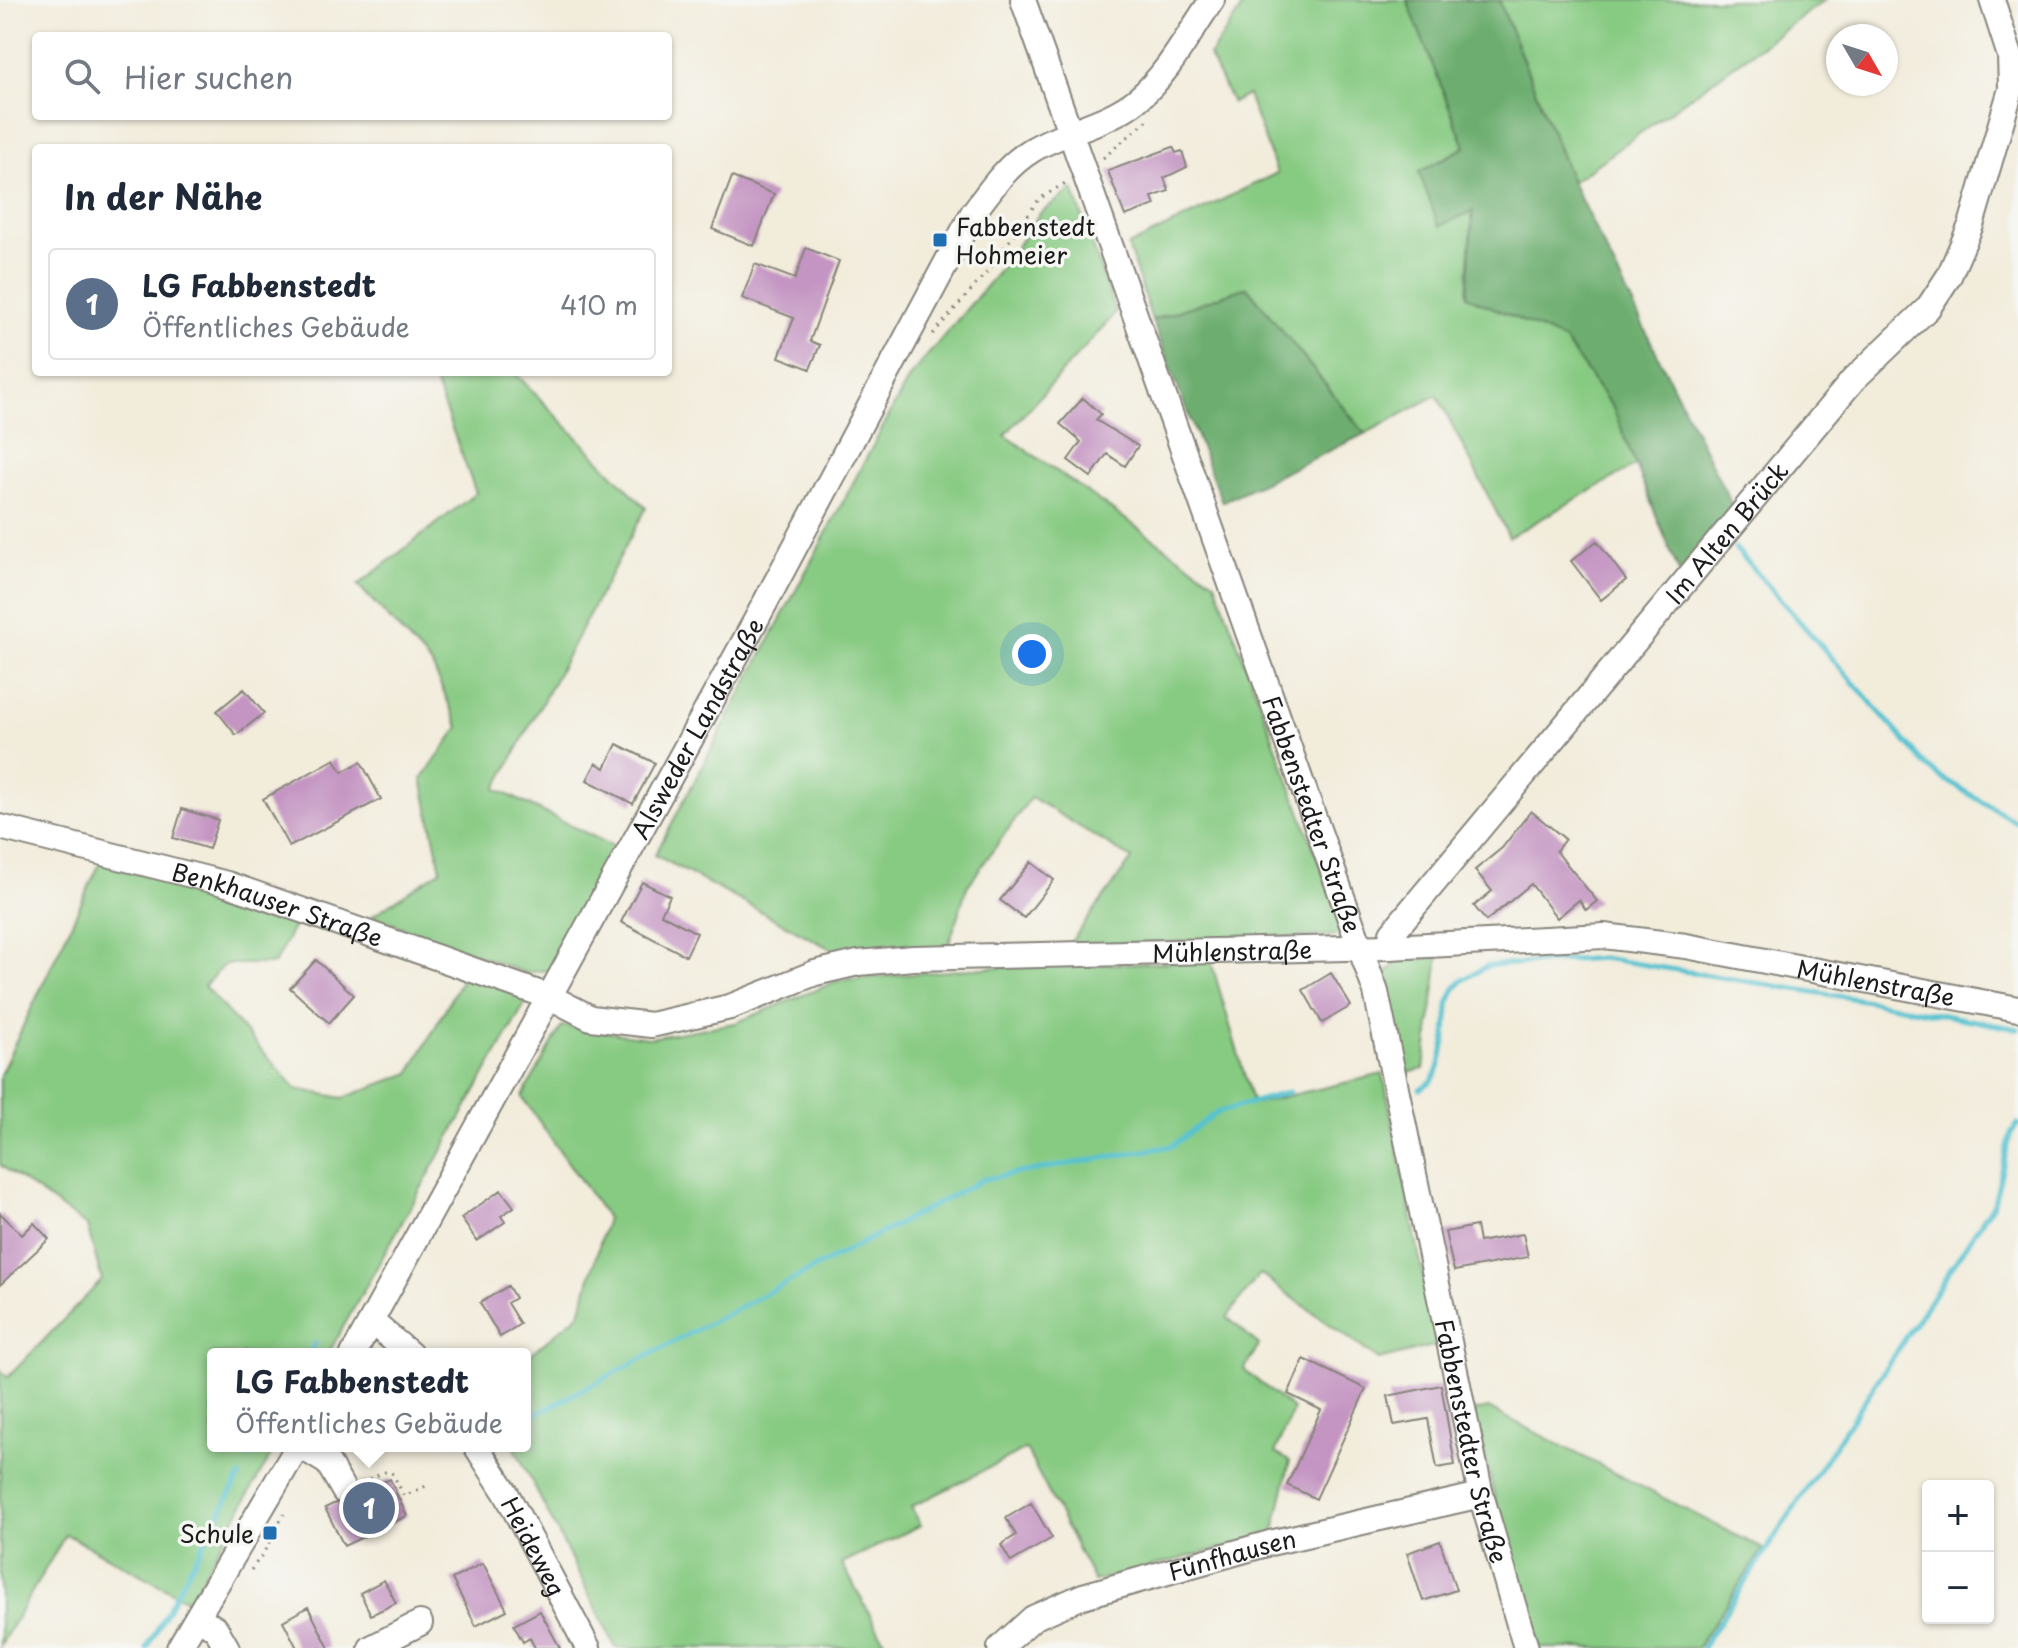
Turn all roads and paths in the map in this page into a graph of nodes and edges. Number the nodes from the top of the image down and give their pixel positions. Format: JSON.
{"nodes":[{"id":1,"x":1023,"y":0,"type":"edge"},
{"id":2,"x":1212,"y":0,"type":"edge"},
{"id":3,"x":1992,"y":0,"type":"edge"},
{"id":4,"x":2015,"y":86,"type":"edge"},
{"id":5,"x":1072,"y":133,"type":"junction"},
{"id":6,"x":0,"y":827,"type":"edge"},
{"id":7,"x":1389,"y":947,"type":"junction"},
{"id":8,"x":1363,"y":948,"type":"junction"},
{"id":9,"x":550,"y":997,"type":"junction"},
{"id":10,"x":2018,"y":1009,"type":"edge"},
{"id":11,"x":372,"y":1322,"type":"junction"},
{"id":12,"x":357,"y":1348,"type":"edge"},
{"id":13,"x":403,"y":1348,"type":"edge"},
{"id":14,"x":295,"y":1452,"type":"edge"},
{"id":15,"x":309,"y":1452,"type":"edge"},
{"id":16,"x":480,"y":1452,"type":"edge"},
{"id":17,"x":426,"y":1486,"type":"dead end"},
{"id":18,"x":344,"y":1491,"type":"joint"},
{"id":19,"x":1481,"y":1495,"type":"junction"},
{"id":20,"x":198,"y":1617,"type":"junction"},
{"id":21,"x":420,"y":1623,"type":"dead end"},
{"id":22,"x":179,"y":1648,"type":"edge"},
{"id":23,"x":227,"y":1648,"type":"edge"},
{"id":24,"x":371,"y":1648,"type":"edge"},
{"id":25,"x":588,"y":1648,"type":"edge"},
{"id":26,"x":1000,"y":1648,"type":"edge"},
{"id":27,"x":1526,"y":1648,"type":"edge"}],
"edges":[{"from":1,"to":5,"type":"street","name":"Fabbenstedter Straße"},
{"from":2,"to":5,"type":"street","name":"Alsweder Landstraße"},
{"from":3,"to":4,"type":"street"},
{"from":4,"to":7,"type":"street","name":"Im Alten Brück"},
{"from":5,"to":8,"type":"street","name":"Fabbenstedter Straße"},
{"from":5,"to":9,"type":"street","name":"Alsweder Landstraße"},
{"from":6,"to":9,"type":"street","name":"Benkhauser Straße"},
{"from":7,"to":8,"type":"street","name":"Mühlenstraße"},
{"from":7,"to":10,"type":"street","name":"Mühlenstraße"},
{"from":8,"to":9,"type":"street","name":"Mühlenstraße"},
{"from":8,"to":19,"type":"street","name":"Fabbenstedter Straße"},
{"from":9,"to":11,"type":"street","name":"Alsweder Landstraße"},
{"from":11,"to":12,"type":"street","name":"Alsweder Landstraße"},
{"from":11,"to":13,"type":"street"},
{"from":14,"to":20,"type":"street"},
{"from":15,"to":18,"type":"street"},
{"from":16,"to":25,"type":"street","name":"Heideweg"},
{"from":17,"to":18,"type":"path"},
{"from":19,"to":26,"type":"street","name":"Fünfhausen"},
{"from":19,"to":27,"type":"street","name":"Fabbenstedter Straße"},
{"from":20,"to":22,"type":"street"},
{"from":20,"to":23,"type":"street"},
{"from":21,"to":24,"type":"street"}]}
